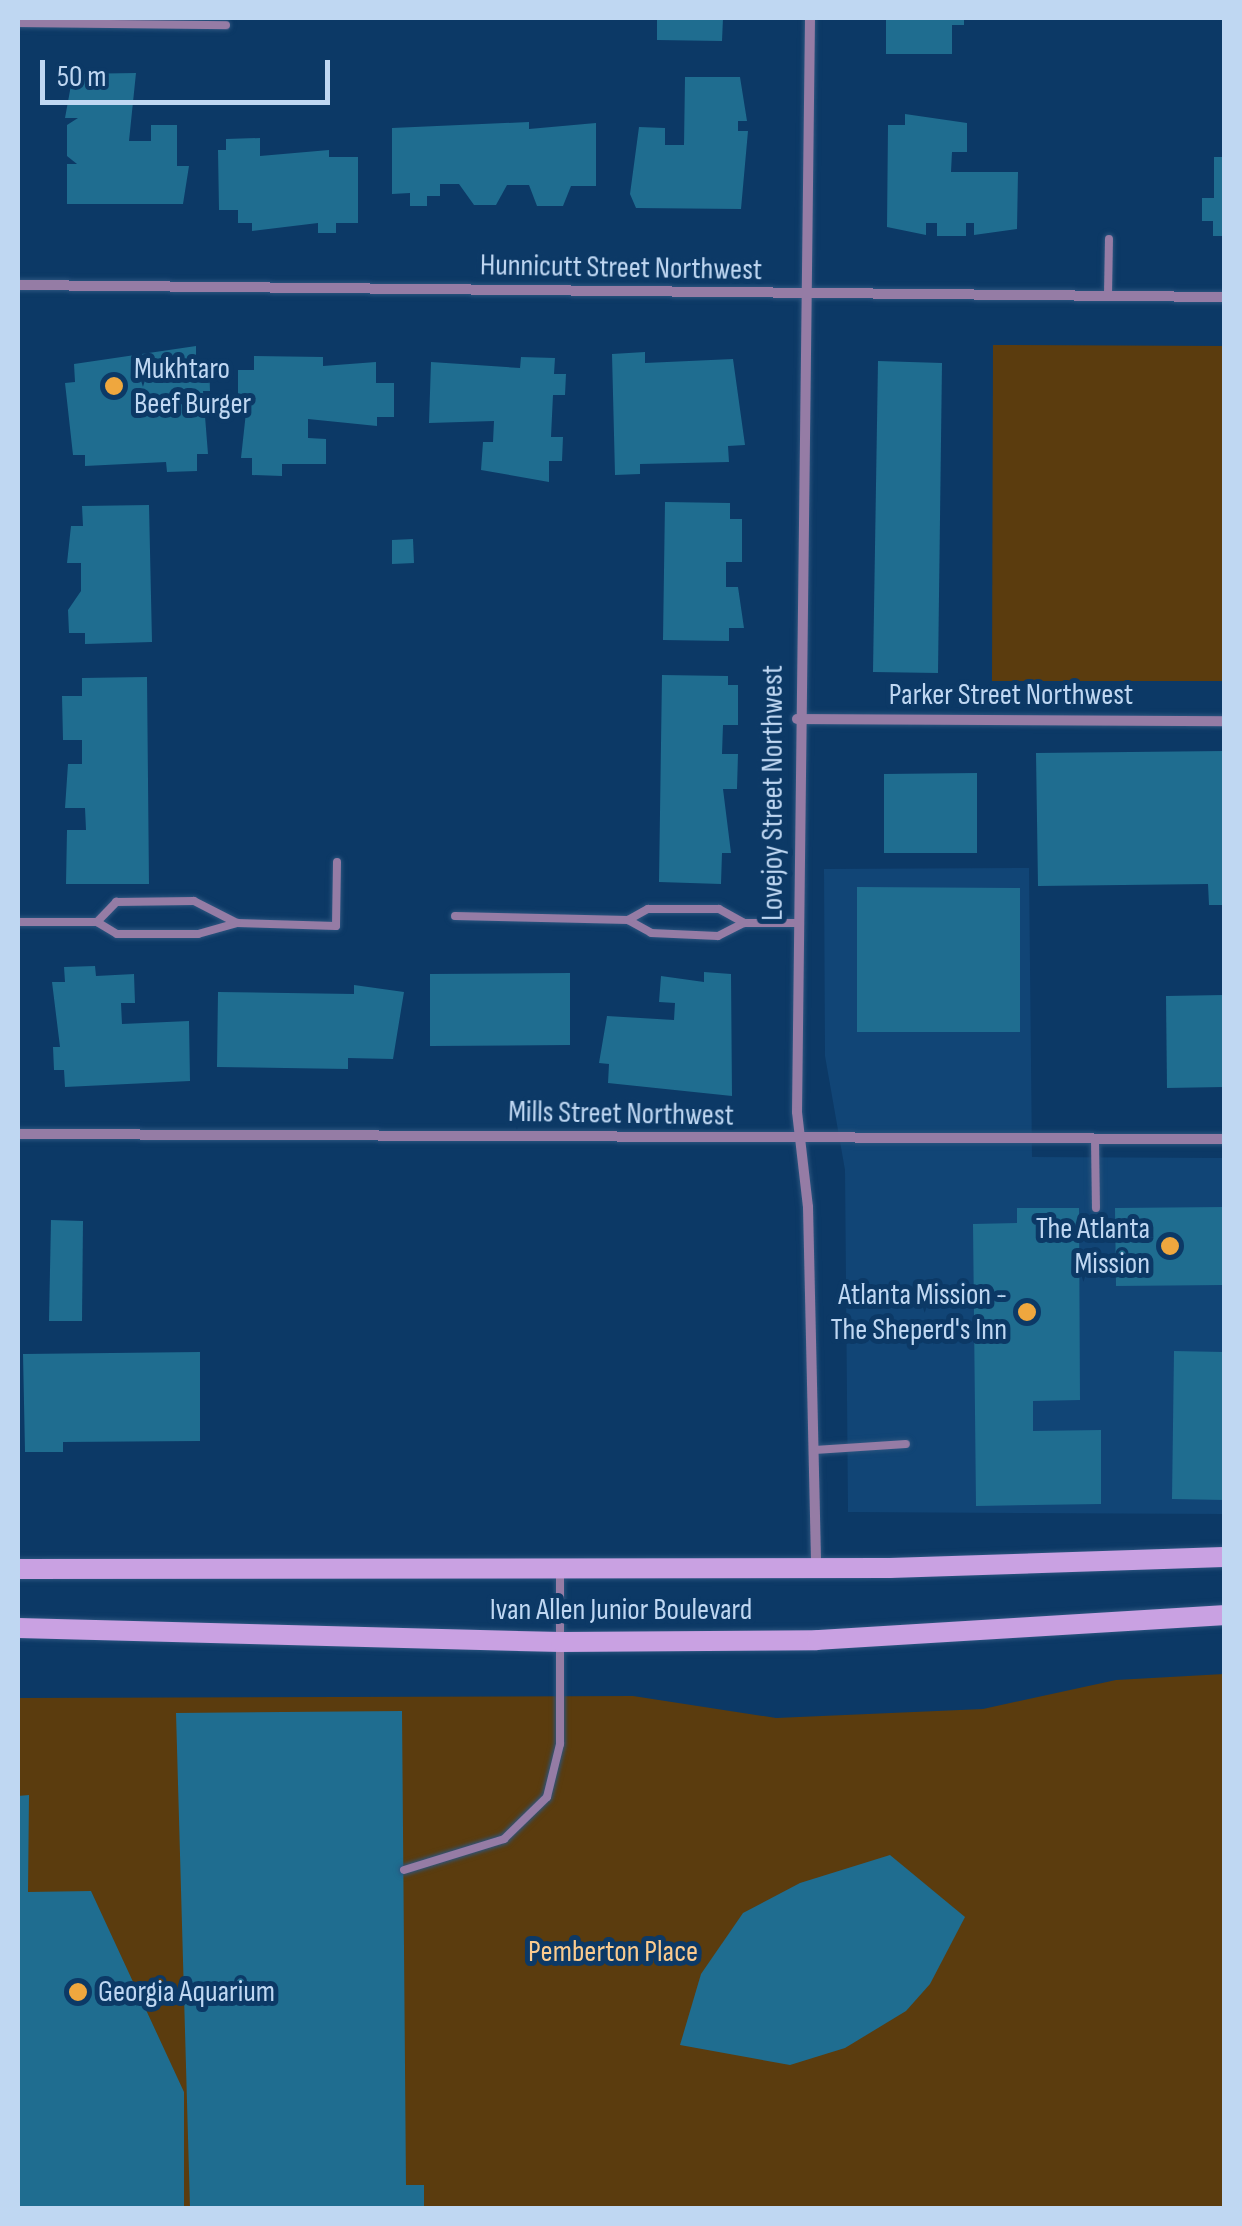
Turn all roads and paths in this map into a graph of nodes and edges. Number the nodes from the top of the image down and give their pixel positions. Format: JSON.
{"nodes":[{"id":1,"x":810,"y":18,"type":"edge"},
{"id":2,"x":18,"y":22,"type":"edge"},
{"id":3,"x":226,"y":25,"type":"dead end"},
{"id":4,"x":1109,"y":239,"type":"dead end"},
{"id":5,"x":18,"y":286,"type":"edge"},
{"id":6,"x":1108,"y":295,"type":"junction"},
{"id":7,"x":807,"y":296,"type":"junction"},
{"id":8,"x":1224,"y":297,"type":"edge"},
{"id":9,"x":797,"y":719,"type":"junction"},
{"id":10,"x":1224,"y":721,"type":"edge"},
{"id":11,"x":337,"y":862,"type":"dead end"},
{"id":12,"x":454,"y":916,"type":"dead end"},
{"id":13,"x":628,"y":920,"type":"junction"},
{"id":14,"x":18,"y":922,"type":"edge"},
{"id":15,"x":97,"y":922,"type":"junction"},
{"id":16,"x":797,"y":923,"type":"junction"},
{"id":17,"x":237,"y":924,"type":"junction"},
{"id":18,"x":744,"y":924,"type":"junction"},
{"id":19,"x":18,"y":1134,"type":"edge"},
{"id":20,"x":1224,"y":1139,"type":"edge"},
{"id":21,"x":800,"y":1140,"type":"junction"},
{"id":22,"x":1095,"y":1140,"type":"junction"},
{"id":23,"x":1096,"y":1208,"type":"dead end"},
{"id":24,"x":906,"y":1444,"type":"dead end"},
{"id":25,"x":815,"y":1450,"type":"junction"},
{"id":26,"x":1224,"y":1557,"type":"edge"},
{"id":27,"x":18,"y":1569,"type":"edge"},
{"id":28,"x":560,"y":1569,"type":"junction"},
{"id":29,"x":816,"y":1569,"type":"junction"},
{"id":30,"x":1224,"y":1616,"type":"edge"},
{"id":31,"x":18,"y":1628,"type":"edge"},
{"id":32,"x":560,"y":1642,"type":"junction"},
{"id":33,"x":404,"y":1870,"type":"dead end"}],
"edges":[{"from":1,"to":7,"type":"street","name":"Lovejoy Street Northwest"},
{"from":2,"to":3,"type":"lane"},
{"from":4,"to":6,"type":"lane"},
{"from":5,"to":7,"type":"street","name":"Hunnicutt Street Northwest"},
{"from":6,"to":7,"type":"street","name":"Hunnicutt Street Northwest"},
{"from":6,"to":8,"type":"street","name":"Hunnicutt Street Northwest"},
{"from":7,"to":9,"type":"street","name":"Lovejoy Street Northwest"},
{"from":9,"to":10,"type":"street","name":"Parker Street Northwest"},
{"from":9,"to":16,"type":"street","name":"Lovejoy Street Northwest"},
{"from":11,"to":17,"type":"lane"},
{"from":12,"to":13,"type":"lane"},
{"from":13,"to":18,"type":"lane"},
{"from":13,"to":18,"type":"lane"},
{"from":14,"to":15,"type":"lane"},
{"from":15,"to":17,"type":"lane"},
{"from":15,"to":17,"type":"lane"},
{"from":16,"to":18,"type":"lane"},
{"from":16,"to":21,"type":"street","name":"Lovejoy Street Northwest"},
{"from":19,"to":21,"type":"street","name":"Mills Street Northwest"},
{"from":20,"to":22,"type":"street","name":"Mills Street Northwest"},
{"from":21,"to":22,"type":"street","name":"Mills Street Northwest"},
{"from":21,"to":25,"type":"street","name":"Lovejoy Street Northwest"},
{"from":22,"to":23,"type":"lane"},
{"from":24,"to":25,"type":"lane"},
{"from":25,"to":29,"type":"street","name":"Lovejoy Street Northwest"},
{"from":26,"to":29,"type":"main road","name":"Ivan Allen Junior Boulevard"},
{"from":27,"to":28,"type":"main road","name":"Ivan Allen Junior Boulevard"},
{"from":28,"to":29,"type":"main road","name":"Ivan Allen Junior Boulevard"},
{"from":28,"to":32,"type":"lane"},
{"from":30,"to":32,"type":"main road","name":"Ivan Allen Junior Boulevard"},
{"from":31,"to":32,"type":"main road","name":"Ivan Allen Junior Boulevard"},
{"from":32,"to":33,"type":"lane"}]}
